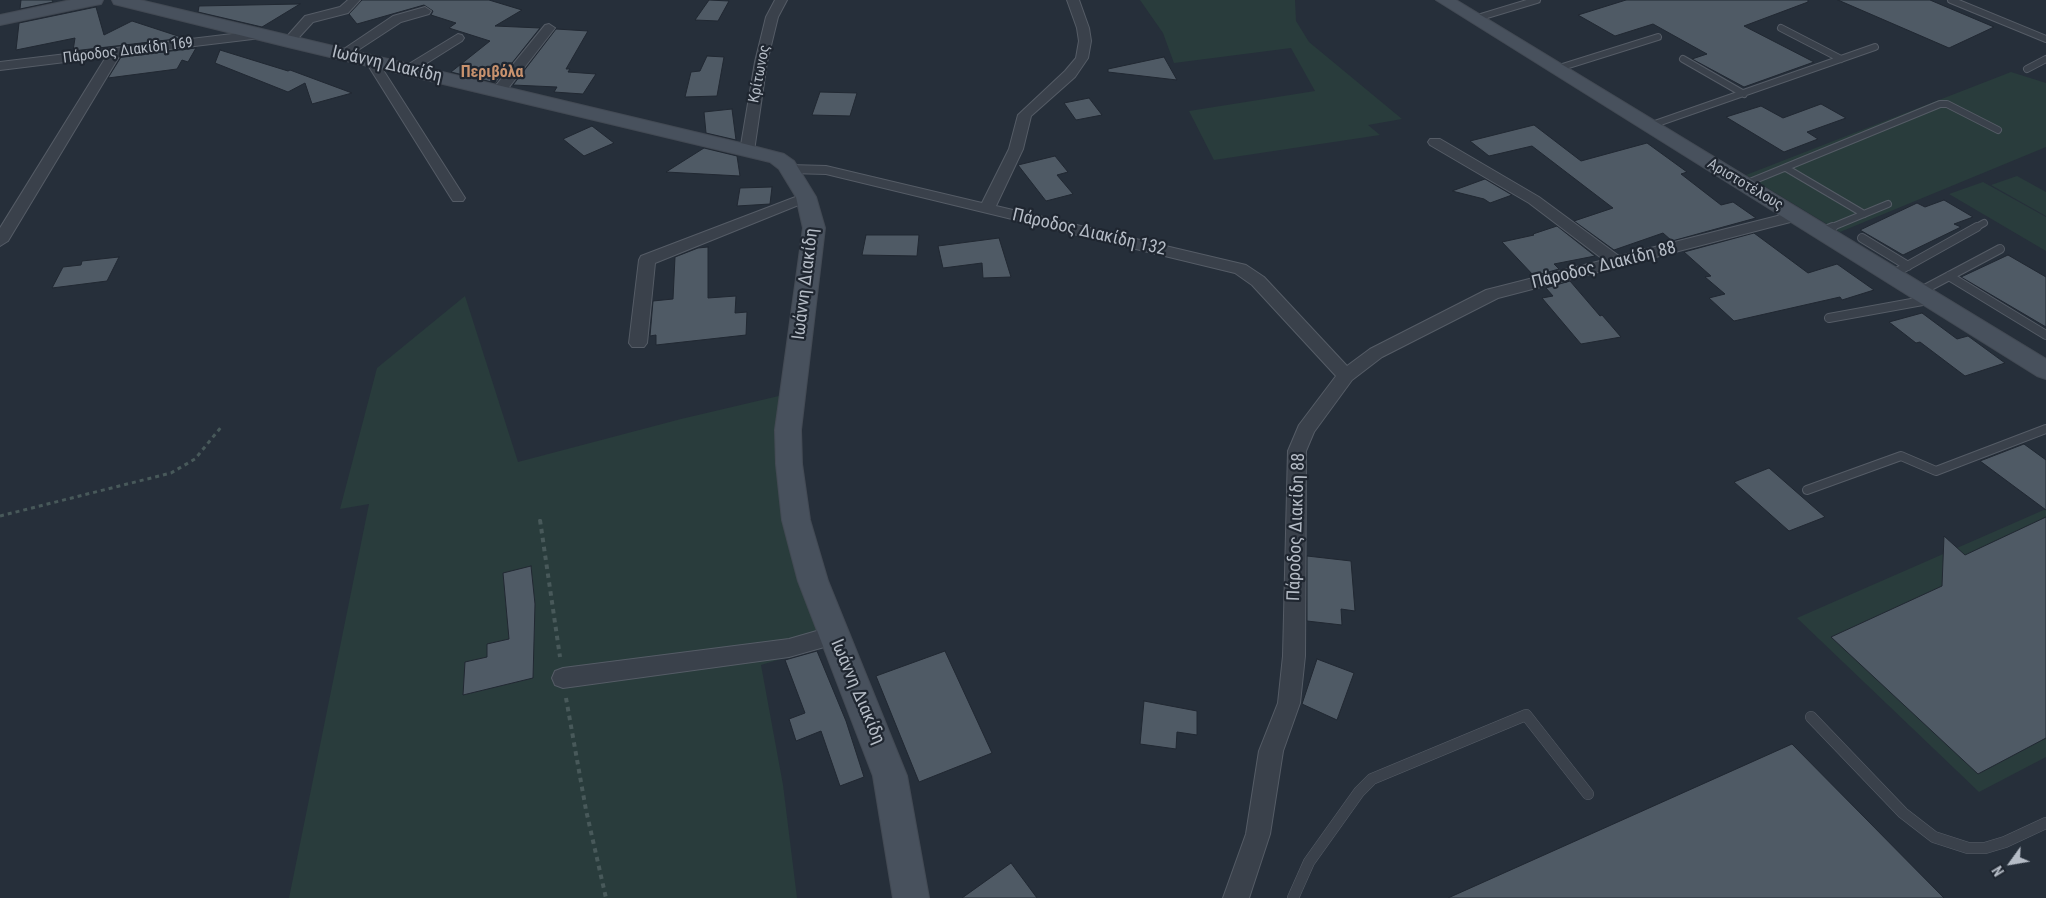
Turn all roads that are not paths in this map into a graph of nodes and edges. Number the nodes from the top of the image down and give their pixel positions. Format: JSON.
{"nodes":[{"id":1,"x":94,"y":0,"type":"edge"},
{"id":2,"x":120,"y":0,"type":"edge"},
{"id":3,"x":354,"y":0,"type":"edge"},
{"id":4,"x":782,"y":0,"type":"edge"},
{"id":5,"x":1074,"y":0,"type":"edge"},
{"id":6,"x":1444,"y":0,"type":"edge"},
{"id":7,"x":1537,"y":0,"type":"edge"},
{"id":8,"x":1951,"y":0,"type":"edge"},
{"id":9,"x":425,"y":11,"type":"dead end"},
{"id":10,"x":1474,"y":19,"type":"junction"},
{"id":11,"x":0,"y":20,"type":"edge"},
{"id":12,"x":550,"y":28,"type":"dead end"},
{"id":13,"x":1781,"y":28,"type":"dead end"},
{"id":14,"x":256,"y":35,"type":"junction"},
{"id":15,"x":458,"y":38,"type":"dead end"},
{"id":16,"x":1658,"y":38,"type":"dead end"},
{"id":17,"x":2046,"y":39,"type":"edge"},
{"id":18,"x":288,"y":42,"type":"junction"},
{"id":19,"x":1875,"y":47,"type":"dead end"},
{"id":20,"x":114,"y":54,"type":"junction"},
{"id":21,"x":341,"y":55,"type":"junction"},
{"id":22,"x":1683,"y":59,"type":"dead end"},
{"id":23,"x":1841,"y":59,"type":"junction"},
{"id":24,"x":2046,"y":60,"type":"edge"},
{"id":25,"x":372,"y":62,"type":"junction"},
{"id":26,"x":0,"y":66,"type":"edge"},
{"id":27,"x":1556,"y":69,"type":"junction"},
{"id":28,"x":406,"y":70,"type":"junction"},
{"id":29,"x":2027,"y":70,"type":"dead end"},
{"id":30,"x":498,"y":92,"type":"junction"},
{"id":31,"x":1744,"y":94,"type":"junction"},
{"id":32,"x":1649,"y":126,"type":"junction"},
{"id":33,"x":1998,"y":130,"type":"dead end"},
{"id":34,"x":1435,"y":142,"type":"dead end"},
{"id":35,"x":748,"y":151,"type":"junction"},
{"id":36,"x":790,"y":168,"type":"junction"},
{"id":37,"x":1786,"y":168,"type":"junction"},
{"id":38,"x":1745,"y":184,"type":"junction"},
{"id":39,"x":806,"y":197,"type":"junction"},
{"id":40,"x":458,"y":198,"type":"dead end"},
{"id":41,"x":1888,"y":204,"type":"dead end"},
{"id":42,"x":988,"y":209,"type":"junction"},
{"id":43,"x":1864,"y":214,"type":"junction"},
{"id":44,"x":1797,"y":216,"type":"junction"},
{"id":45,"x":1984,"y":223,"type":"dead end"},
{"id":46,"x":1823,"y":231,"type":"junction"},
{"id":47,"x":1862,"y":238,"type":"dead end"},
{"id":48,"x":0,"y":241,"type":"edge"},
{"id":49,"x":2000,"y":249,"type":"dead end"},
{"id":50,"x":1618,"y":263,"type":"junction"},
{"id":51,"x":1900,"y":270,"type":"junction"},
{"id":52,"x":1949,"y":276,"type":"junction"},
{"id":53,"x":1927,"y":295,"type":"junction"},
{"id":54,"x":1829,"y":318,"type":"dead end"},
{"id":55,"x":2046,"y":335,"type":"edge"},
{"id":56,"x":638,"y":343,"type":"dead end"},
{"id":57,"x":2046,"y":370,"type":"edge"},
{"id":58,"x":1346,"y":376,"type":"junction"},
{"id":59,"x":2046,"y":429,"type":"edge"},
{"id":60,"x":1807,"y":490,"type":"dead end"},
{"id":61,"x":834,"y":635,"type":"junction"},
{"id":62,"x":563,"y":678,"type":"road end"},
{"id":63,"x":1811,"y":717,"type":"dead end"},
{"id":64,"x":1588,"y":794,"type":"dead end"},
{"id":65,"x":2046,"y":822,"type":"edge"},
{"id":66,"x":911,"y":898,"type":"edge"},
{"id":67,"x":1236,"y":898,"type":"edge"},
{"id":68,"x":1292,"y":898,"type":"edge"}],
"edges":[{"from":1,"to":11,"type":"street"},
{"from":2,"to":14,"type":"street","name":"Ιωάννη Διακίδη"},
{"from":3,"to":18,"type":"street"},
{"from":4,"to":35,"type":"street","name":"Κρίτωνος"},
{"from":5,"to":42,"type":"street"},
{"from":6,"to":10,"type":"street","name":"Αριστοτέλους"},
{"from":7,"to":10,"type":"lane"},
{"from":8,"to":17,"type":"lane"},
{"from":9,"to":21,"type":"street"},
{"from":10,"to":27,"type":"street","name":"Αριστοτέλους"},
{"from":12,"to":30,"type":"street"},
{"from":13,"to":23,"type":"lane"},
{"from":14,"to":18,"type":"street","name":"Ιωάννη Διακίδη"},
{"from":14,"to":20,"type":"street","name":"Πάροδος Διακίδη 169"},
{"from":15,"to":28,"type":"street"},
{"from":16,"to":27,"type":"lane"},
{"from":18,"to":21,"type":"street","name":"Ιωάννη Διακίδη"},
{"from":19,"to":23,"type":"lane"},
{"from":20,"to":26,"type":"street","name":"Πάροδος Διακίδη 169"},
{"from":20,"to":48,"type":"street"},
{"from":21,"to":25,"type":"street","name":"Ιωάννη Διακίδη"},
{"from":22,"to":31,"type":"lane"},
{"from":23,"to":31,"type":"lane"},
{"from":24,"to":29,"type":"lane"},
{"from":25,"to":28,"type":"street","name":"Ιωάννη Διακίδη"},
{"from":25,"to":40,"type":"street"},
{"from":27,"to":32,"type":"street","name":"Αριστοτέλους"},
{"from":28,"to":30,"type":"street","name":"Ιωάννη Διακίδη"},
{"from":30,"to":35,"type":"street","name":"Ιωάννη Διακίδη"},
{"from":31,"to":32,"type":"lane"},
{"from":32,"to":38,"type":"street","name":"Αριστοτέλους"},
{"from":33,"to":37,"type":"lane"},
{"from":34,"to":50,"type":"street"},
{"from":35,"to":36,"type":"street","name":"Ιωάννη Διακίδη"},
{"from":36,"to":39,"type":"street","name":"Ιωάννη Διακίδη"},
{"from":36,"to":42,"type":"street","name":"Πάροδος Διακίδη 132"},
{"from":37,"to":38,"type":"lane"},
{"from":37,"to":43,"type":"lane"},
{"from":38,"to":44,"type":"street","name":"Αριστοτέλους"},
{"from":39,"to":56,"type":"street"},
{"from":39,"to":61,"type":"street","name":"Ιωάννη Διακίδη"},
{"from":41,"to":43,"type":"lane"},
{"from":42,"to":58,"type":"street","name":"Πάροδος Διακίδη 132"},
{"from":43,"to":46,"type":"lane"},
{"from":44,"to":46,"type":"street","name":"Αριστοτέλους"},
{"from":44,"to":50,"type":"street","name":"Πάροδος Διακίδη 88"},
{"from":45,"to":51,"type":"lane"},
{"from":46,"to":51,"type":"street","name":"Αριστοτέλους"},
{"from":47,"to":51,"type":"lane"},
{"from":49,"to":52,"type":"lane"},
{"from":50,"to":58,"type":"street","name":"Πάροδος Διακίδη 88"},
{"from":51,"to":53,"type":"street","name":"Αριστοτέλους"},
{"from":52,"to":53,"type":"lane"},
{"from":52,"to":55,"type":"lane"},
{"from":53,"to":54,"type":"lane"},
{"from":53,"to":57,"type":"street","name":"Αριστοτέλους"},
{"from":58,"to":67,"type":"street","name":"Πάροδος Διακίδη 88"},
{"from":59,"to":60,"type":"lane"},
{"from":61,"to":62,"type":"street"},
{"from":61,"to":66,"type":"street","name":"Ιωάννη Διακίδη"},
{"from":63,"to":65,"type":"lane"},
{"from":64,"to":68,"type":"lane"}]}
